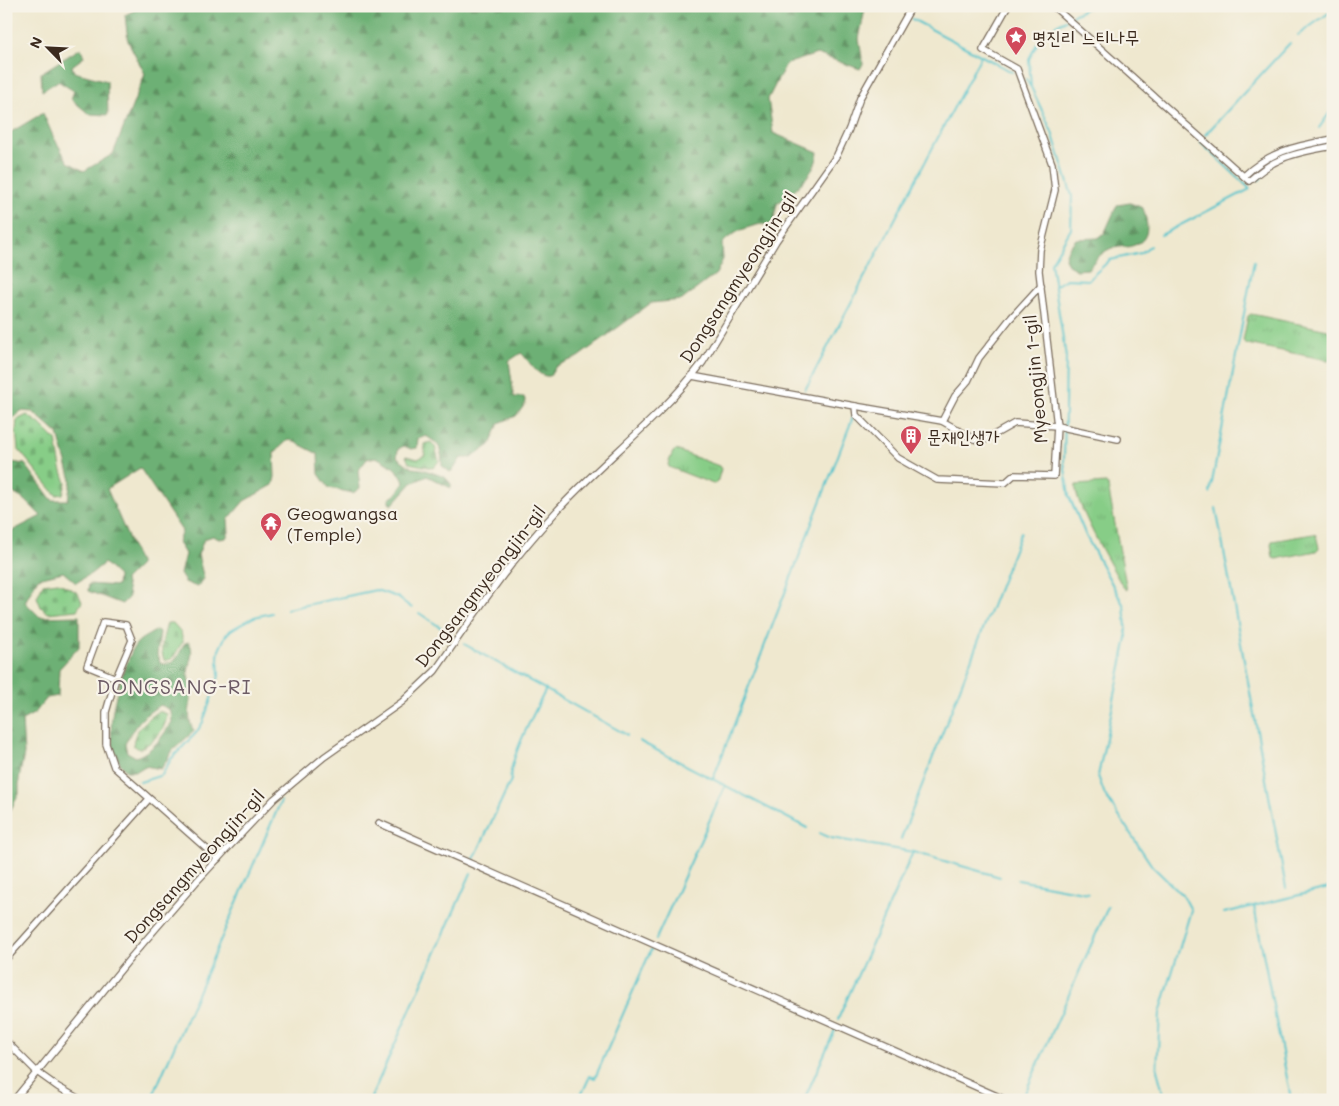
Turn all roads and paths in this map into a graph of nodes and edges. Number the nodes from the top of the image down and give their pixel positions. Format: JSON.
{"nodes":[{"id":1,"x":912,"y":6,"type":"edge"},
{"id":2,"x":1008,"y":6,"type":"edge"},
{"id":3,"x":1056,"y":8,"type":"edge"},
{"id":4,"x":1333,"y":139,"type":"edge"},
{"id":5,"x":1333,"y":146,"type":"edge"},
{"id":6,"x":1244,"y":176,"type":"junction"},
{"id":7,"x":1041,"y":285,"type":"junction"},
{"id":8,"x":692,"y":376,"type":"junction"},
{"id":9,"x":855,"y":406,"type":"junction"},
{"id":10,"x":942,"y":421,"type":"junction"},
{"id":11,"x":1057,"y":426,"type":"junction"},
{"id":12,"x":1118,"y":440,"type":"dead end"},
{"id":13,"x":116,"y":678,"type":"junction"},
{"id":14,"x":149,"y":799,"type":"junction"},
{"id":15,"x":379,"y":823,"type":"dead end"},
{"id":16,"x":218,"y":859,"type":"junction"},
{"id":17,"x":6,"y":959,"type":"edge"},
{"id":18,"x":6,"y":1041,"type":"edge"},
{"id":19,"x":37,"y":1072,"type":"junction"},
{"id":20,"x":14,"y":1100,"type":"edge"},
{"id":21,"x":81,"y":1100,"type":"edge"},
{"id":22,"x":1006,"y":1100,"type":"edge"}],
"edges":[{"from":1,"to":8,"type":"street","name":"Dongsangmyeongjin-gil"},
{"from":2,"to":7,"type":"street","name":"Myeongjin 1-gil"},
{"from":3,"to":6,"type":"street"},
{"from":4,"to":6,"type":"street"},
{"from":5,"to":6,"type":"street"},
{"from":7,"to":10,"type":"street"},
{"from":7,"to":11,"type":"street","name":"Myeongjin 1-gil"},
{"from":8,"to":9,"type":"street"},
{"from":8,"to":16,"type":"street","name":"Dongsangmyeongjin-gil"},
{"from":9,"to":10,"type":"street"},
{"from":9,"to":11,"type":"street","name":"Myeongjin 1-gil"},
{"from":10,"to":11,"type":"street"},
{"from":11,"to":12,"type":"street"},
{"from":13,"to":13,"type":"street"},
{"from":13,"to":14,"type":"street"},
{"from":14,"to":16,"type":"street"},
{"from":14,"to":17,"type":"street"},
{"from":15,"to":22,"type":"street"},
{"from":16,"to":19,"type":"street","name":"Dongsangmyeongjin-gil"},
{"from":18,"to":19,"type":"street"},
{"from":19,"to":20,"type":"street","name":"Dongsangmyeongjin-gil"},
{"from":19,"to":21,"type":"street"}]}
